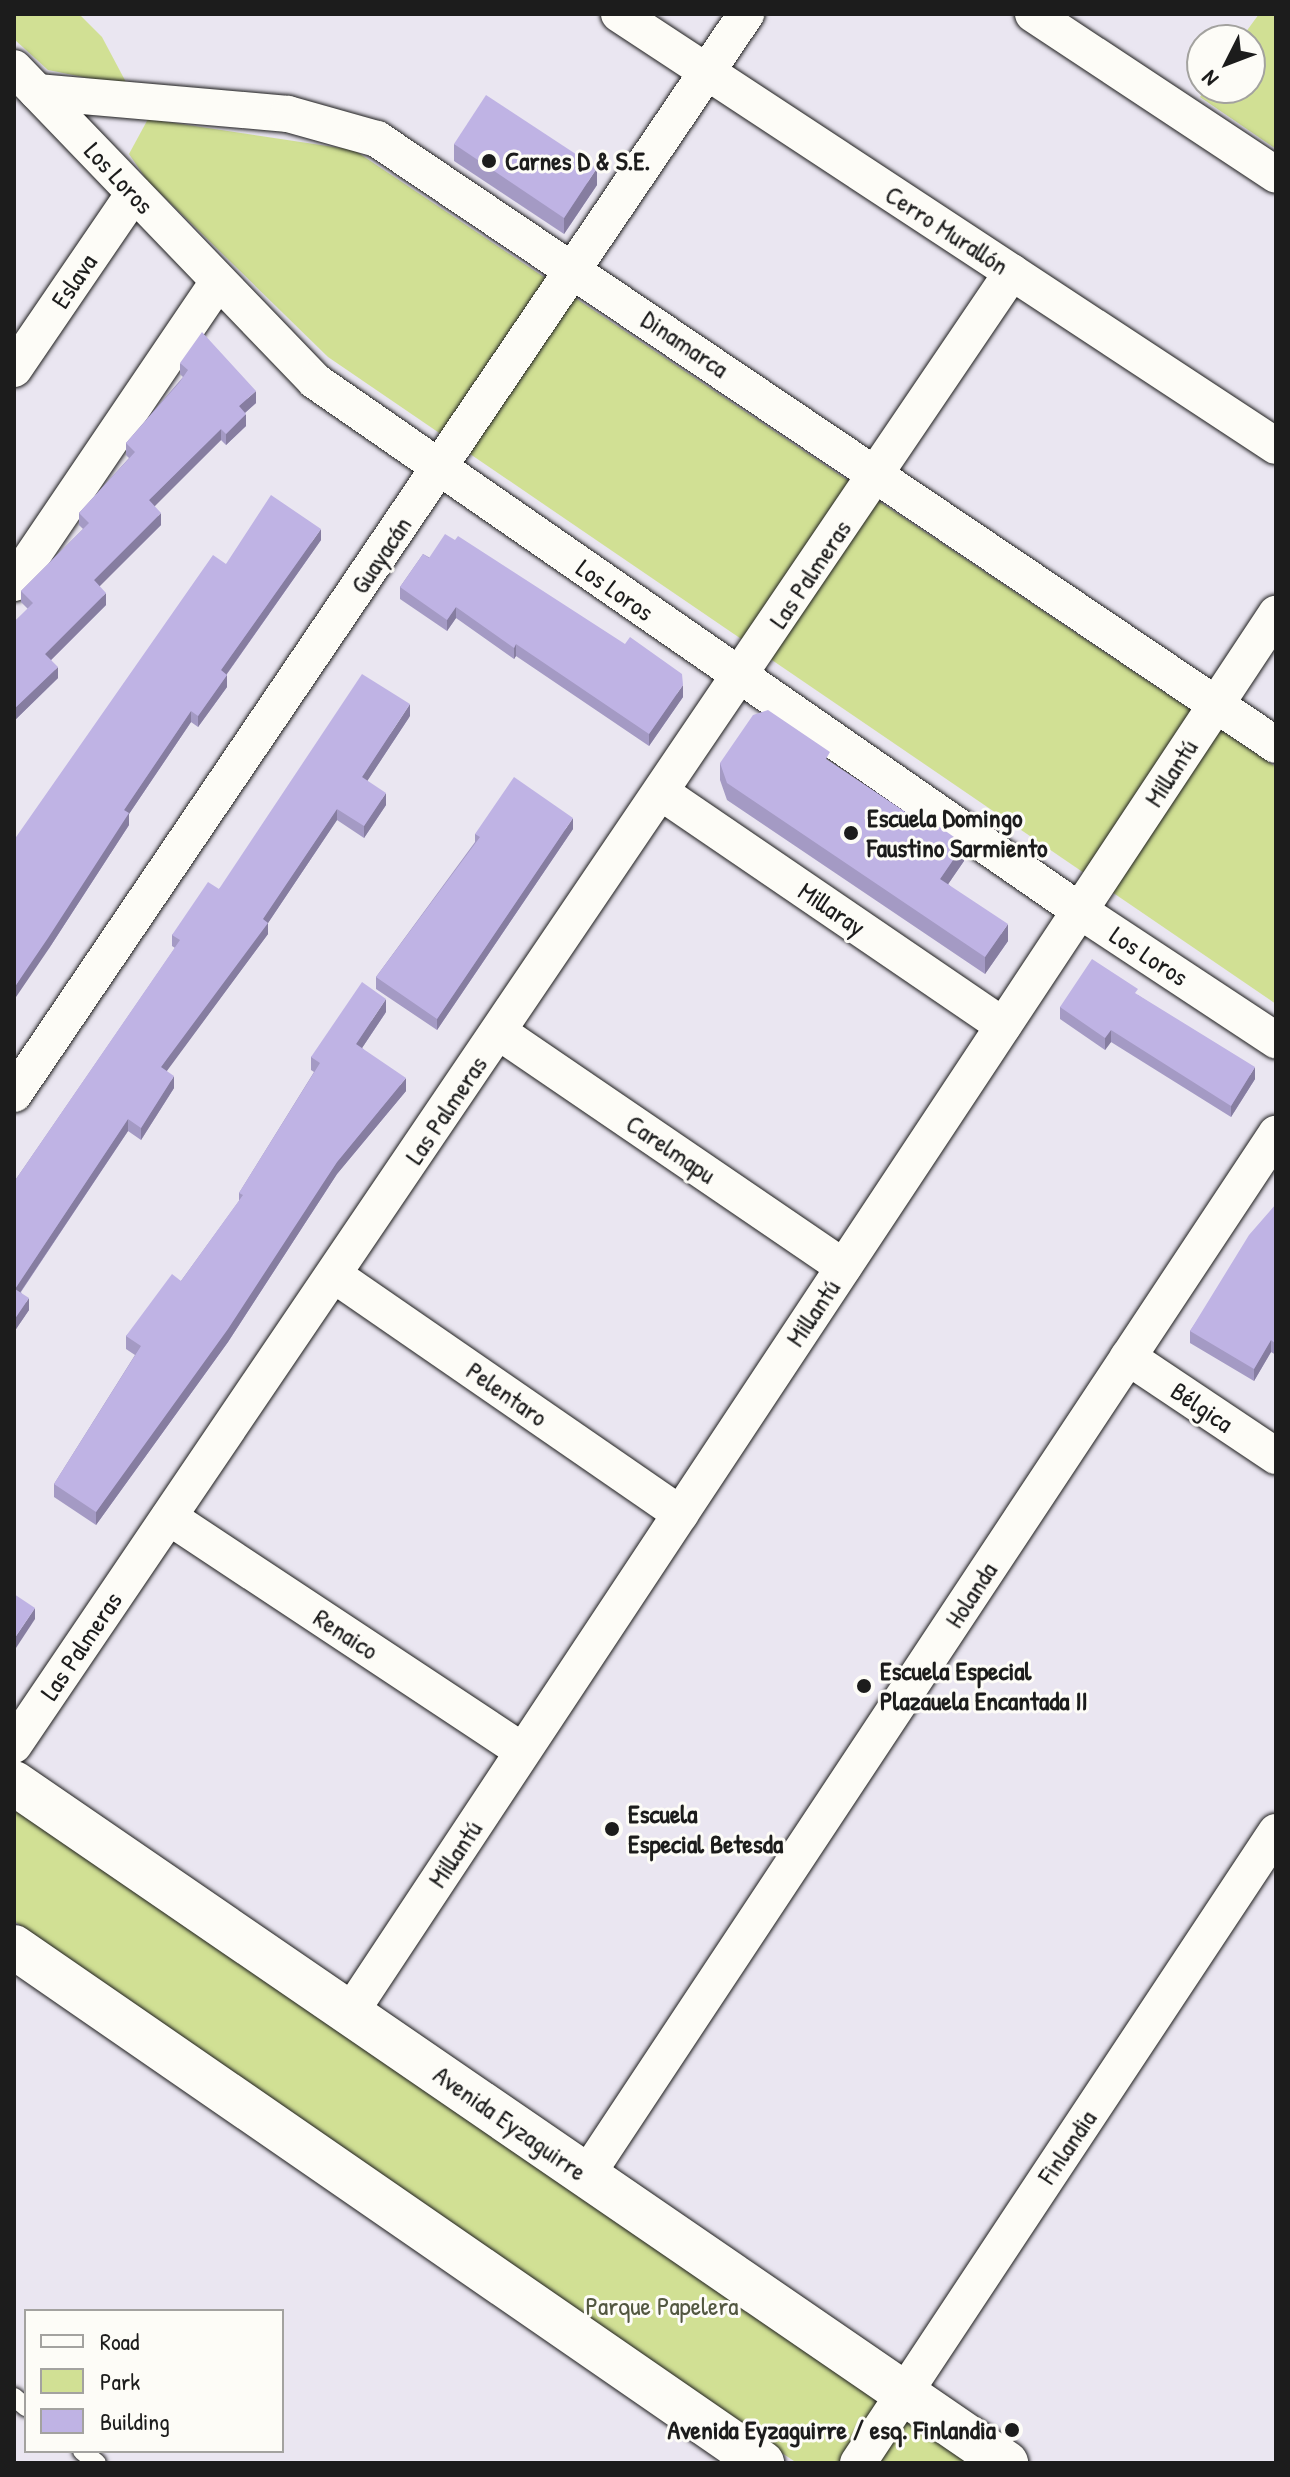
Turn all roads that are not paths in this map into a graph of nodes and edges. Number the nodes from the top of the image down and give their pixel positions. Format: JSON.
{"nodes":[{"id":1,"x":619,"y":14,"type":"edge"},
{"id":2,"x":746,"y":14,"type":"edge"},
{"id":3,"x":1033,"y":14,"type":"edge"},
{"id":4,"x":707,"y":72,"type":"junction"},
{"id":5,"x":26,"y":80,"type":"edge"},
{"id":6,"x":1276,"y":175,"type":"edge"},
{"id":7,"x":134,"y":193,"type":"junction"},
{"id":8,"x":576,"y":270,"type":"junction"},
{"id":9,"x":1012,"y":272,"type":"junction"},
{"id":10,"x":217,"y":283,"type":"junction"},
{"id":11,"x":14,"y":369,"type":"edge"},
{"id":12,"x":1276,"y":446,"type":"edge"},
{"id":13,"x":440,"y":470,"type":"junction"},
{"id":14,"x":878,"y":475,"type":"junction"},
{"id":15,"x":14,"y":583,"type":"edge"},
{"id":16,"x":1276,"y":614,"type":"edge"},
{"id":17,"x":740,"y":677,"type":"junction"},
{"id":18,"x":1216,"y":704,"type":"junction"},
{"id":19,"x":1276,"y":745,"type":"edge"},
{"id":20,"x":662,"y":793,"type":"junction"},
{"id":21,"x":1080,"y":911,"type":"junction"},
{"id":22,"x":1003,"y":1026,"type":"junction"},
{"id":23,"x":499,"y":1032,"type":"junction"},
{"id":24,"x":1276,"y":1040,"type":"edge"},
{"id":25,"x":14,"y":1094,"type":"edge"},
{"id":26,"x":1276,"y":1134,"type":"edge"},
{"id":27,"x":843,"y":1267,"type":"junction"},
{"id":28,"x":334,"y":1275,"type":"junction"},
{"id":29,"x":1128,"y":1357,"type":"junction"},
{"id":30,"x":1276,"y":1456,"type":"edge"},
{"id":31,"x":680,"y":1514,"type":"junction"},
{"id":32,"x":169,"y":1517,"type":"junction"},
{"id":33,"x":14,"y":1745,"type":"edge"},
{"id":34,"x":523,"y":1751,"type":"junction"},
{"id":35,"x":14,"y":1783,"type":"edge"},
{"id":36,"x":1276,"y":1832,"type":"edge"},
{"id":37,"x":14,"y":1947,"type":"edge"},
{"id":38,"x":350,"y":2013,"type":"junction"},
{"id":39,"x":586,"y":2176,"type":"junction"},
{"id":40,"x":903,"y":2393,"type":"junction"},
{"id":41,"x":762,"y":2463,"type":"edge"},
{"id":42,"x":858,"y":2463,"type":"edge"},
{"id":43,"x":1006,"y":2463,"type":"edge"}],
"edges":[{"from":1,"to":4,"type":"street","name":"Cerro Murallón"},
{"from":2,"to":4,"type":"street","name":"Guayacán"},
{"from":3,"to":6,"type":"street"},
{"from":4,"to":8,"type":"street","name":"Guayacán"},
{"from":4,"to":9,"type":"street","name":"Cerro Murallón"},
{"from":5,"to":7,"type":"street","name":"Los Loros"},
{"from":5,"to":8,"type":"street","name":"Dinamarca"},
{"from":7,"to":10,"type":"street","name":"Los Loros"},
{"from":7,"to":11,"type":"street","name":"Eslava"},
{"from":8,"to":13,"type":"street","name":"Guayacán"},
{"from":8,"to":14,"type":"street","name":"Dinamarca"},
{"from":9,"to":12,"type":"street","name":"Cerro Murallón"},
{"from":9,"to":14,"type":"street","name":"Las Palmeras"},
{"from":10,"to":13,"type":"street","name":"Los Loros"},
{"from":10,"to":15,"type":"street"},
{"from":13,"to":17,"type":"street","name":"Los Loros"},
{"from":13,"to":25,"type":"street","name":"Guayacán"},
{"from":14,"to":17,"type":"street","name":"Las Palmeras"},
{"from":14,"to":18,"type":"street","name":"Dinamarca"},
{"from":16,"to":18,"type":"street","name":"Millantú"},
{"from":17,"to":20,"type":"street","name":"Las Palmeras"},
{"from":17,"to":21,"type":"street","name":"Los Loros"},
{"from":18,"to":19,"type":"street","name":"Dinamarca"},
{"from":18,"to":21,"type":"street","name":"Millantú"},
{"from":20,"to":22,"type":"street","name":"Millaray"},
{"from":20,"to":23,"type":"street","name":"Las Palmeras"},
{"from":21,"to":22,"type":"street","name":"Millantú"},
{"from":21,"to":24,"type":"street","name":"Los Loros"},
{"from":22,"to":27,"type":"street","name":"Millantú"},
{"from":23,"to":27,"type":"street","name":"Carelmapu"},
{"from":23,"to":28,"type":"street","name":"Las Palmeras"},
{"from":26,"to":29,"type":"street","name":"Holanda"},
{"from":27,"to":31,"type":"street","name":"Millantú"},
{"from":28,"to":31,"type":"street","name":"Pelentaro"},
{"from":28,"to":32,"type":"street","name":"Las Palmeras"},
{"from":29,"to":30,"type":"street","name":"Bélgica"},
{"from":29,"to":39,"type":"street","name":"Holanda"},
{"from":31,"to":34,"type":"street","name":"Millantú"},
{"from":32,"to":33,"type":"street","name":"Las Palmeras"},
{"from":32,"to":34,"type":"street","name":"Renaico"},
{"from":34,"to":38,"type":"street","name":"Millantú"},
{"from":35,"to":38,"type":"main road","name":"Avenida Eyzaguirre"},
{"from":36,"to":40,"type":"street","name":"Finlandia"},
{"from":37,"to":41,"type":"main road"},
{"from":38,"to":39,"type":"main road","name":"Avenida Eyzaguirre"},
{"from":39,"to":40,"type":"main road","name":"Avenida Eyzaguirre"},
{"from":40,"to":42,"type":"street","name":"Finlandia"},
{"from":40,"to":43,"type":"main road","name":"Avenida Eyzaguirre"}]}
